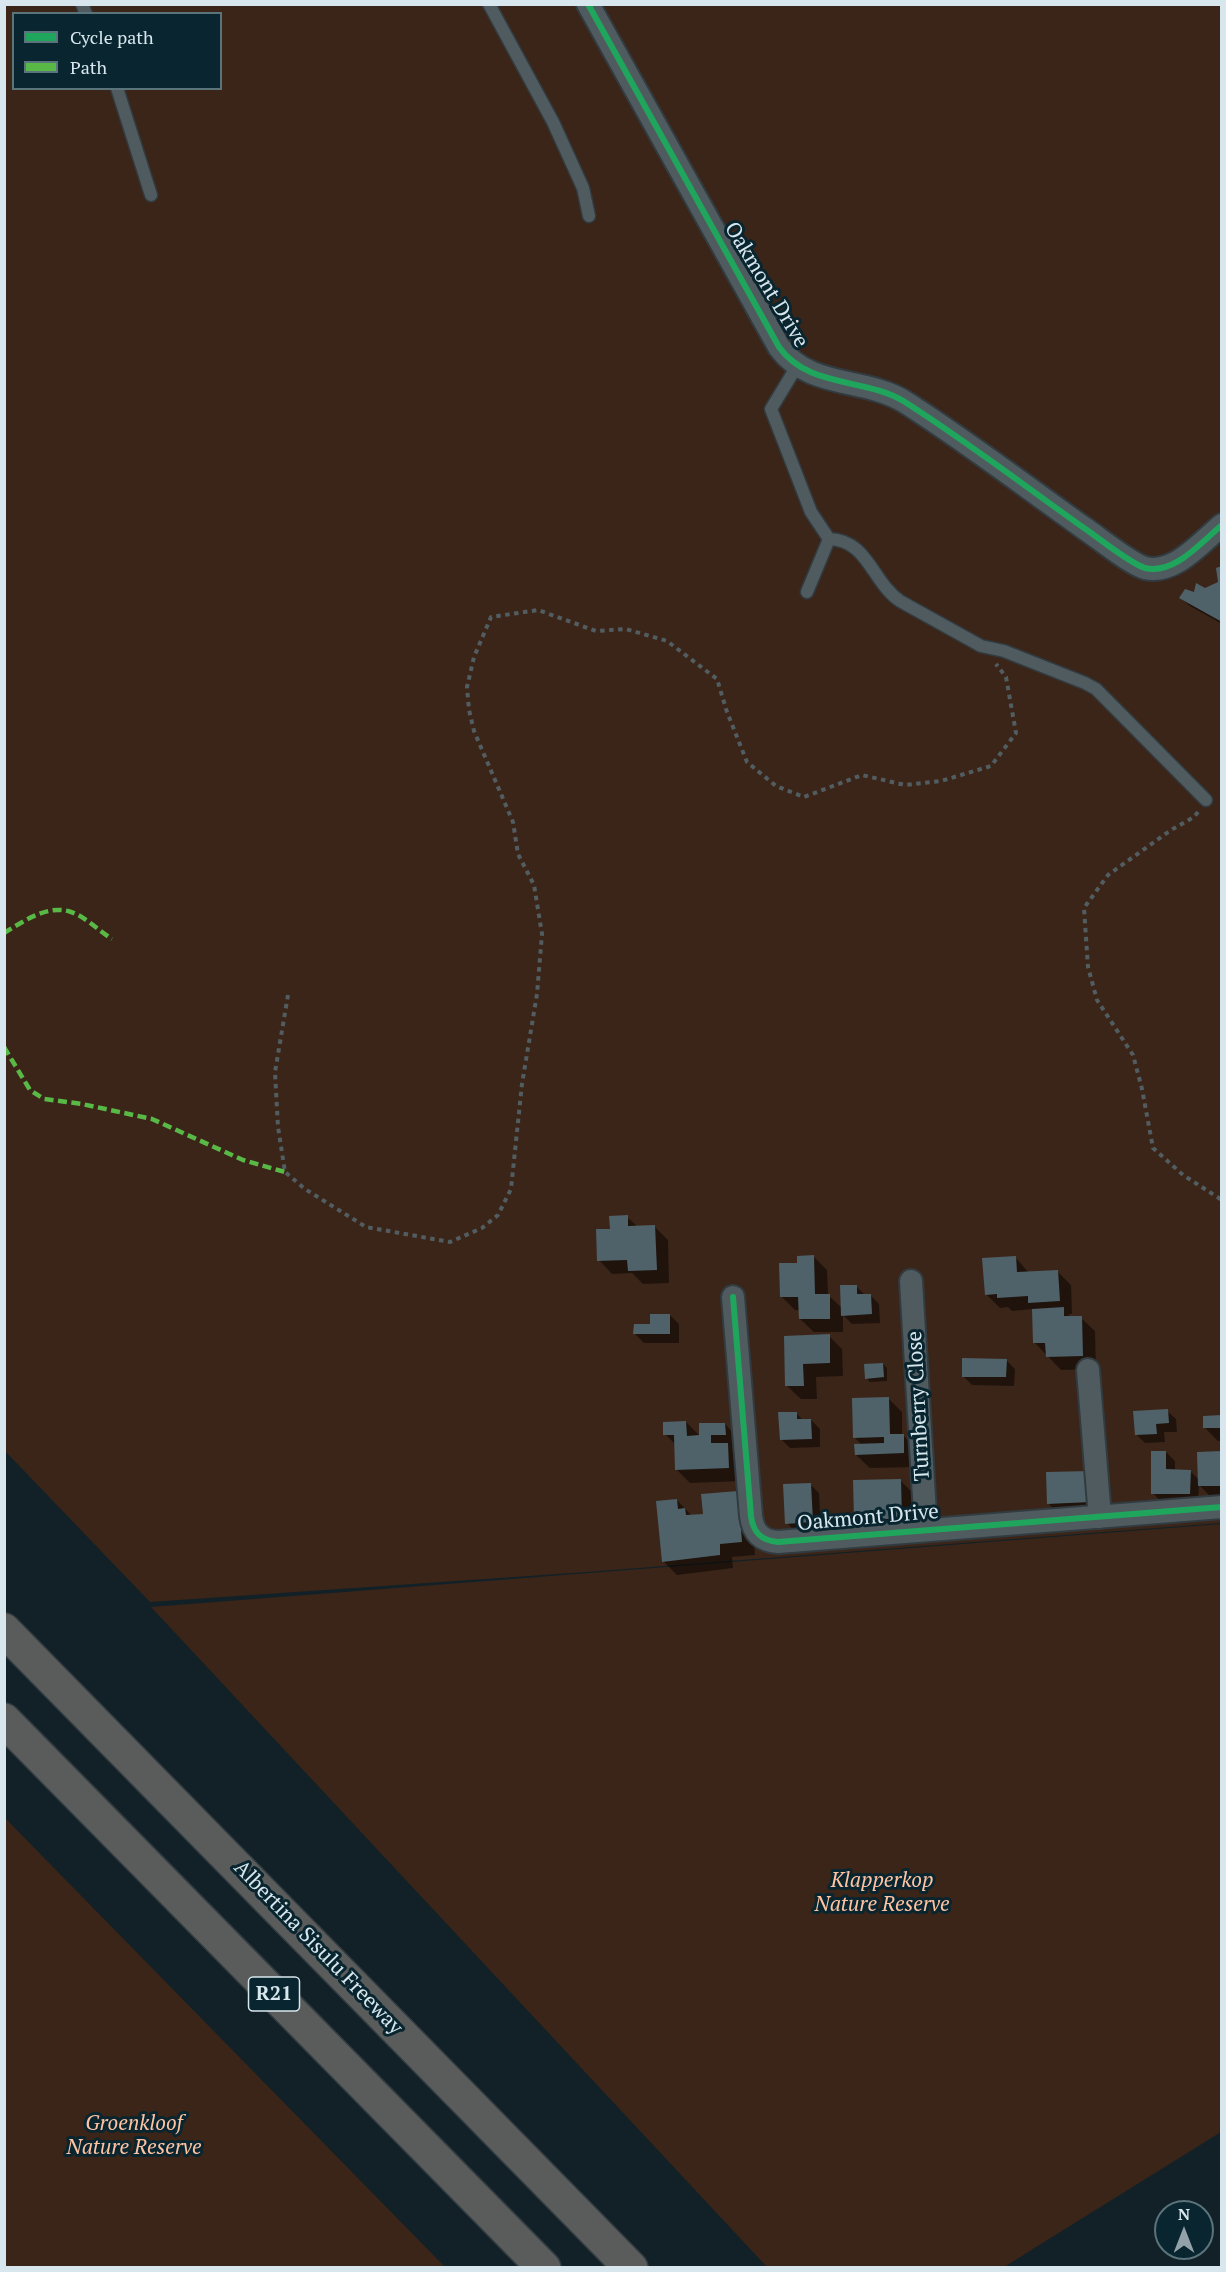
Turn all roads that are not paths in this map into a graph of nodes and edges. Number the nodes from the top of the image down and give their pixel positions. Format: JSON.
{"nodes":[{"id":1,"x":489,"y":4,"type":"edge"},
{"id":2,"x":588,"y":4,"type":"edge"},
{"id":3,"x":118,"y":90,"type":"edge"},
{"id":4,"x":151,"y":195,"type":"dead end"},
{"id":5,"x":589,"y":216,"type":"dead end"},
{"id":6,"x":797,"y":366,"type":"junction"},
{"id":7,"x":1221,"y":525,"type":"edge"},
{"id":8,"x":829,"y":539,"type":"junction"},
{"id":9,"x":807,"y":592,"type":"dead end"},
{"id":10,"x":1206,"y":800,"type":"road end"},
{"id":11,"x":911,"y":1281,"type":"dead end"},
{"id":12,"x":733,"y":1297,"type":"dead end"},
{"id":13,"x":1088,"y":1370,"type":"dead end"},
{"id":14,"x":1221,"y":1507,"type":"edge"},
{"id":15,"x":1100,"y":1517,"type":"junction"},
{"id":16,"x":926,"y":1530,"type":"junction"},
{"id":17,"x":4,"y":1630,"type":"edge"},
{"id":18,"x":4,"y":1720,"type":"edge"},
{"id":19,"x":544,"y":2268,"type":"edge"},
{"id":20,"x":631,"y":2268,"type":"edge"}],
"edges":[{"from":1,"to":5,"type":"lane"},
{"from":2,"to":6,"type":"street","name":"Oakmont Drive"},
{"from":3,"to":4,"type":"lane"},
{"from":6,"to":7,"type":"street","name":"Oakmont Drive"},
{"from":6,"to":8,"type":"lane"},
{"from":8,"to":9,"type":"lane"},
{"from":8,"to":10,"type":"lane"},
{"from":11,"to":16,"type":"street","name":"Turnberry Close"},
{"from":12,"to":16,"type":"street","name":"Oakmont Drive"},
{"from":13,"to":15,"type":"street"},
{"from":14,"to":15,"type":"street","name":"Oakmont Drive"},
{"from":15,"to":16,"type":"street","name":"Oakmont Drive"},
{"from":17,"to":20,"type":"highway","name":"Albertina Sisulu Freeway"},
{"from":18,"to":19,"type":"highway","number":"R21"}]}
